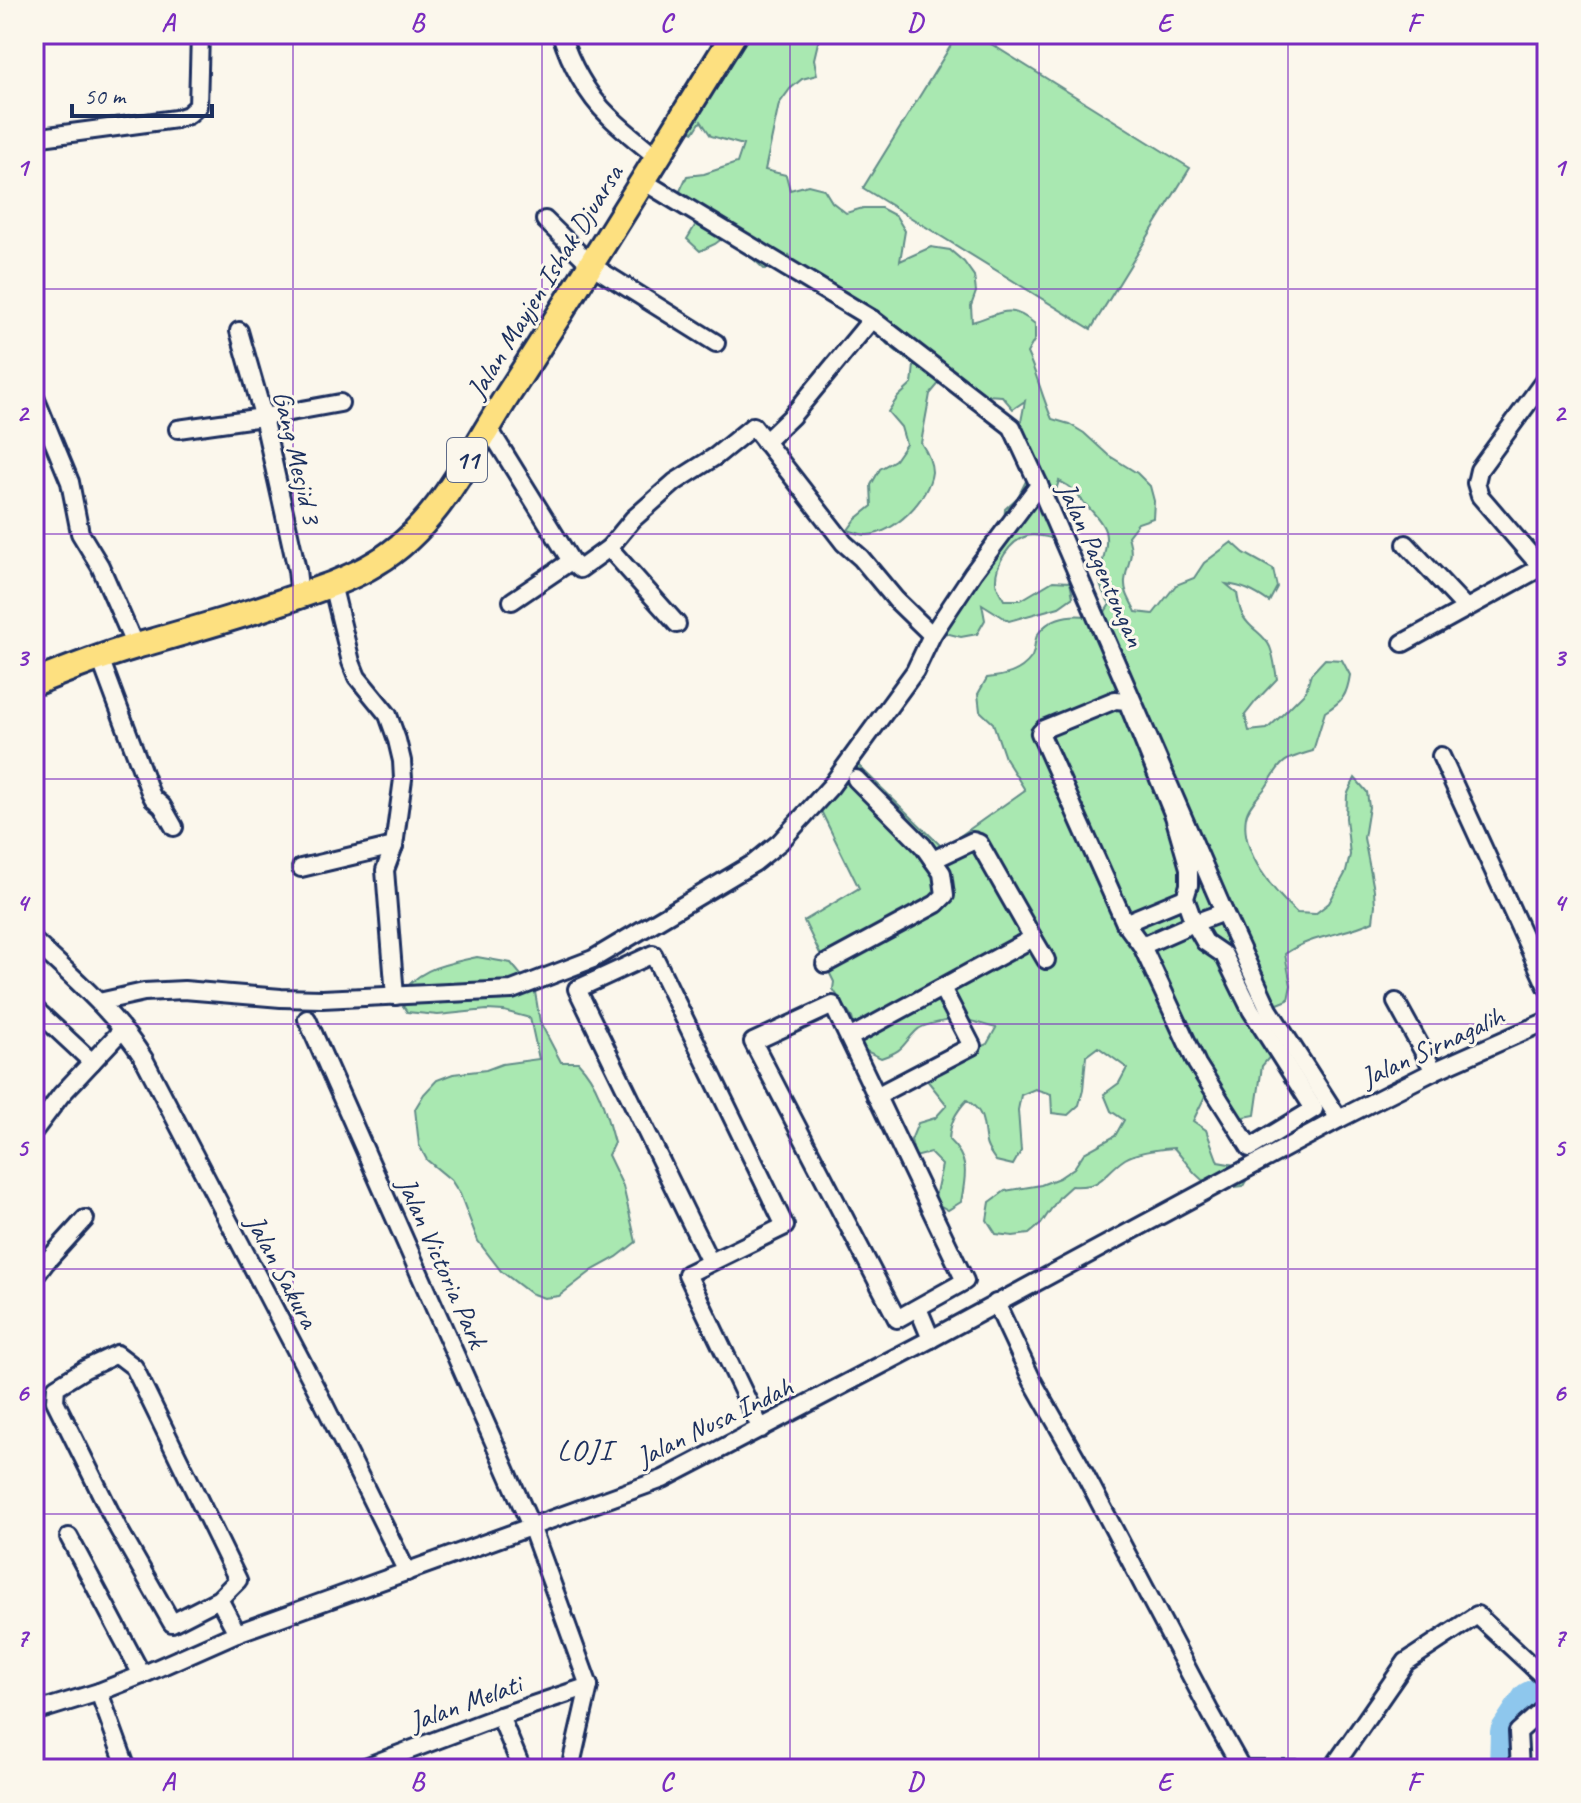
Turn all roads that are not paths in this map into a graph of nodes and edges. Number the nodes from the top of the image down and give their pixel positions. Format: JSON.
{"nodes":[{"id":1,"x":200,"y":34,"type":"edge"},
{"id":2,"x":561,"y":34,"type":"edge"},
{"id":3,"x":734,"y":34,"type":"edge"},
{"id":4,"x":34,"y":138,"type":"edge"},
{"id":5,"x":658,"y":158,"type":"junction"},
{"id":6,"x":643,"y":181,"type":"junction"},
{"id":7,"x":545,"y":220,"type":"dead end"},
{"id":8,"x":591,"y":265,"type":"junction"},
{"id":9,"x":872,"y":319,"type":"junction"},
{"id":10,"x":239,"y":331,"type":"dead end"},
{"id":11,"x":716,"y":343,"type":"dead end"},
{"id":12,"x":1547,"y":377,"type":"edge"},
{"id":13,"x":34,"y":395,"type":"edge"},
{"id":14,"x":340,"y":403,"type":"dead end"},
{"id":15,"x":263,"y":417,"type":"junction"},
{"id":16,"x":488,"y":427,"type":"junction"},
{"id":17,"x":178,"y":429,"type":"dead end"},
{"id":18,"x":765,"y":442,"type":"junction"},
{"id":19,"x":1039,"y":485,"type":"junction"},
{"id":20,"x":1406,"y":544,"type":"dead end"},
{"id":21,"x":609,"y":548,"type":"junction"},
{"id":22,"x":571,"y":561,"type":"junction"},
{"id":23,"x":1544,"y":566,"type":"edge"},
{"id":24,"x":332,"y":584,"type":"junction"},
{"id":25,"x":300,"y":596,"type":"junction"},
{"id":26,"x":512,"y":601,"type":"dead end"},
{"id":27,"x":1466,"y":608,"type":"junction"},
{"id":28,"x":677,"y":624,"type":"dead end"},
{"id":29,"x":932,"y":635,"type":"junction"},
{"id":30,"x":1403,"y":643,"type":"dead end"},
{"id":31,"x":135,"y":646,"type":"junction"},
{"id":32,"x":100,"y":658,"type":"junction"},
{"id":33,"x":34,"y":683,"type":"edge"},
{"id":34,"x":1441,"y":756,"type":"dead end"},
{"id":35,"x":856,"y":779,"type":"dead end"},
{"id":36,"x":174,"y":827,"type":"dead end"},
{"id":37,"x":394,"y":846,"type":"junction"},
{"id":38,"x":933,"y":860,"type":"junction"},
{"id":39,"x":301,"y":868,"type":"dead end"},
{"id":40,"x":1185,"y":898,"type":"junction"},
{"id":41,"x":1224,"y":912,"type":"junction"},
{"id":42,"x":1125,"y":923,"type":"junction"},
{"id":43,"x":1194,"y":923,"type":"junction"},
{"id":44,"x":1033,"y":938,"type":"junction"},
{"id":45,"x":34,"y":941,"type":"edge"},
{"id":46,"x":1142,"y":946,"type":"junction"},
{"id":47,"x":1046,"y":960,"type":"dead end"},
{"id":48,"x":825,"y":964,"type":"dead end"},
{"id":49,"x":1547,"y":987,"type":"edge"},
{"id":50,"x":942,"y":988,"type":"junction"},
{"id":51,"x":395,"y":996,"type":"junction"},
{"id":52,"x":99,"y":1002,"type":"junction"},
{"id":53,"x":1396,"y":1002,"type":"dead end"},
{"id":54,"x":34,"y":1008,"type":"edge"},
{"id":55,"x":307,"y":1019,"type":"dead end"},
{"id":56,"x":1547,"y":1021,"type":"edge"},
{"id":57,"x":122,"y":1030,"type":"junction"},
{"id":58,"x":849,"y":1038,"type":"junction"},
{"id":59,"x":92,"y":1062,"type":"junction"},
{"id":60,"x":1434,"y":1071,"type":"junction"},
{"id":61,"x":876,"y":1096,"type":"junction"},
{"id":62,"x":1339,"y":1119,"type":"junction"},
{"id":63,"x":34,"y":1131,"type":"edge"},
{"id":64,"x":85,"y":1219,"type":"dead end"},
{"id":65,"x":40,"y":1258,"type":"edge"},
{"id":66,"x":710,"y":1262,"type":"junction"},
{"id":67,"x":34,"y":1278,"type":"edge"},
{"id":68,"x":996,"y":1303,"type":"junction"},
{"id":69,"x":918,"y":1308,"type":"junction"},
{"id":70,"x":931,"y":1339,"type":"junction"},
{"id":71,"x":761,"y":1429,"type":"junction"},
{"id":72,"x":531,"y":1526,"type":"junction"},
{"id":73,"x":69,"y":1537,"type":"dead end"},
{"id":74,"x":407,"y":1572,"type":"junction"},
{"id":75,"x":219,"y":1599,"type":"junction"},
{"id":76,"x":237,"y":1633,"type":"junction"},
{"id":77,"x":142,"y":1675,"type":"junction"},
{"id":78,"x":1547,"y":1680,"type":"edge"},
{"id":79,"x":589,"y":1686,"type":"junction"},
{"id":80,"x":99,"y":1692,"type":"junction"},
{"id":81,"x":1547,"y":1706,"type":"edge"},
{"id":82,"x":34,"y":1712,"type":"edge"},
{"id":83,"x":500,"y":1716,"type":"junction"},
{"id":84,"x":127,"y":1769,"type":"edge"},
{"id":85,"x":360,"y":1769,"type":"edge"},
{"id":86,"x":522,"y":1769,"type":"edge"},
{"id":87,"x":570,"y":1769,"type":"edge"},
{"id":88,"x":1242,"y":1769,"type":"edge"},
{"id":89,"x":1520,"y":1769,"type":"edge"}],
"edges":[{"from":1,"to":4,"type":"street"},
{"from":2,"to":5,"type":"street"},
{"from":3,"to":5,"type":"main road","name":"Jalan Mayjen Ishak Djuarsa","number":"11"},
{"from":5,"to":6,"type":"main road","name":"Jalan Mayjen Ishak Djuarsa","number":"11"},
{"from":6,"to":8,"type":"main road","name":"Jalan Mayjen Ishak Djuarsa","number":"11"},
{"from":6,"to":9,"type":"street","name":"Jalan Pagentongan"},
{"from":7,"to":8,"type":"street"},
{"from":8,"to":11,"type":"street"},
{"from":8,"to":16,"type":"main road","name":"Jalan Mayjen Ishak Djuarsa","number":"11"},
{"from":9,"to":18,"type":"street"},
{"from":9,"to":19,"type":"street","name":"Jalan Pagentongan"},
{"from":10,"to":15,"type":"street","name":"Gang Mesjid 3"},
{"from":12,"to":23,"type":"street"},
{"from":13,"to":31,"type":"street"},
{"from":14,"to":15,"type":"street"},
{"from":15,"to":17,"type":"street"},
{"from":15,"to":25,"type":"street","name":"Gang Mesjid 3"},
{"from":16,"to":22,"type":"street"},
{"from":16,"to":24,"type":"main road","name":"Jalan Mayjen Ishak Djuarsa","number":"11"},
{"from":18,"to":21,"type":"street"},
{"from":18,"to":29,"type":"street"},
{"from":19,"to":29,"type":"street"},
{"from":19,"to":41,"type":"street","name":"Jalan Pagentongan"},
{"from":20,"to":27,"type":"street"},
{"from":21,"to":22,"type":"street"},
{"from":21,"to":28,"type":"street"},
{"from":22,"to":26,"type":"street"},
{"from":23,"to":27,"type":"street"},
{"from":24,"to":25,"type":"main road","name":"Jalan Mayjen Ishak Djuarsa","number":"11"},
{"from":24,"to":37,"type":"street"},
{"from":25,"to":31,"type":"main road","name":"Jalan Mayjen Ishak Djuarsa","number":"11"},
{"from":27,"to":30,"type":"street"},
{"from":29,"to":51,"type":"street"},
{"from":31,"to":32,"type":"main road","name":"Jalan Mayjen Ishak Djuarsa","number":"11"},
{"from":32,"to":33,"type":"main road","name":"Jalan Mayjen Ishak Djuarsa","number":"11"},
{"from":32,"to":36,"type":"street"},
{"from":34,"to":49,"type":"street"},
{"from":35,"to":38,"type":"street"},
{"from":37,"to":39,"type":"street"},
{"from":37,"to":51,"type":"street"},
{"from":38,"to":44,"type":"street"},
{"from":38,"to":48,"type":"street"},
{"from":40,"to":42,"type":"street"},
{"from":40,"to":42,"type":"street"},
{"from":40,"to":43,"type":"street"},
{"from":41,"to":43,"type":"street"},
{"from":41,"to":62,"type":"street","name":"Jalan Pagentongan"},
{"from":42,"to":46,"type":"street"},
{"from":43,"to":46,"type":"street"},
{"from":43,"to":46,"type":"street"},
{"from":44,"to":47,"type":"street"},
{"from":44,"to":50,"type":"street"},
{"from":45,"to":52,"type":"street","name":"Jalan Sakura"},
{"from":50,"to":58,"type":"street"},
{"from":50,"to":61,"type":"street"},
{"from":51,"to":52,"type":"street"},
{"from":52,"to":57,"type":"street","name":"Jalan Sakura"},
{"from":53,"to":60,"type":"street"},
{"from":54,"to":59,"type":"street"},
{"from":55,"to":72,"type":"street","name":"Jalan Victoria Park"},
{"from":56,"to":60,"type":"street","name":"Jalan Sirnagalih"},
{"from":57,"to":59,"type":"street"},
{"from":57,"to":74,"type":"street","name":"Jalan Sakura"},
{"from":58,"to":61,"type":"street"},
{"from":58,"to":69,"type":"street"},
{"from":59,"to":63,"type":"street"},
{"from":60,"to":62,"type":"street","name":"Jalan Sirnagalih"},
{"from":61,"to":69,"type":"street"},
{"from":62,"to":68,"type":"street","name":"Jalan Nusa Indah"},
{"from":64,"to":65,"type":"street"},
{"from":65,"to":67,"type":"street"},
{"from":66,"to":66,"type":"street"},
{"from":66,"to":71,"type":"street"},
{"from":68,"to":70,"type":"street","name":"Jalan Nusa Indah"},
{"from":68,"to":88,"type":"street"},
{"from":69,"to":70,"type":"street"},
{"from":70,"to":71,"type":"street","name":"Jalan Nusa Indah"},
{"from":71,"to":72,"type":"street","name":"Jalan Nusa Indah"},
{"from":72,"to":74,"type":"street","name":"Jalan Nusa Indah"},
{"from":72,"to":79,"type":"street","name":"Jalan Victoria Park"},
{"from":73,"to":77,"type":"street"},
{"from":74,"to":76,"type":"street","name":"Jalan Nusa Indah"},
{"from":75,"to":75,"type":"street"},
{"from":75,"to":76,"type":"street"},
{"from":76,"to":77,"type":"street","name":"Jalan Nusa Indah"},
{"from":77,"to":80,"type":"street","name":"Jalan Nusa Indah"},
{"from":78,"to":88,"type":"street"},
{"from":79,"to":83,"type":"street","name":"Jalan Melati"},
{"from":79,"to":87,"type":"street"},
{"from":80,"to":82,"type":"street","name":"Jalan Nusa Indah"},
{"from":80,"to":84,"type":"street"},
{"from":81,"to":89,"type":"street"},
{"from":83,"to":85,"type":"street","name":"Jalan Melati"},
{"from":83,"to":86,"type":"street"}]}
